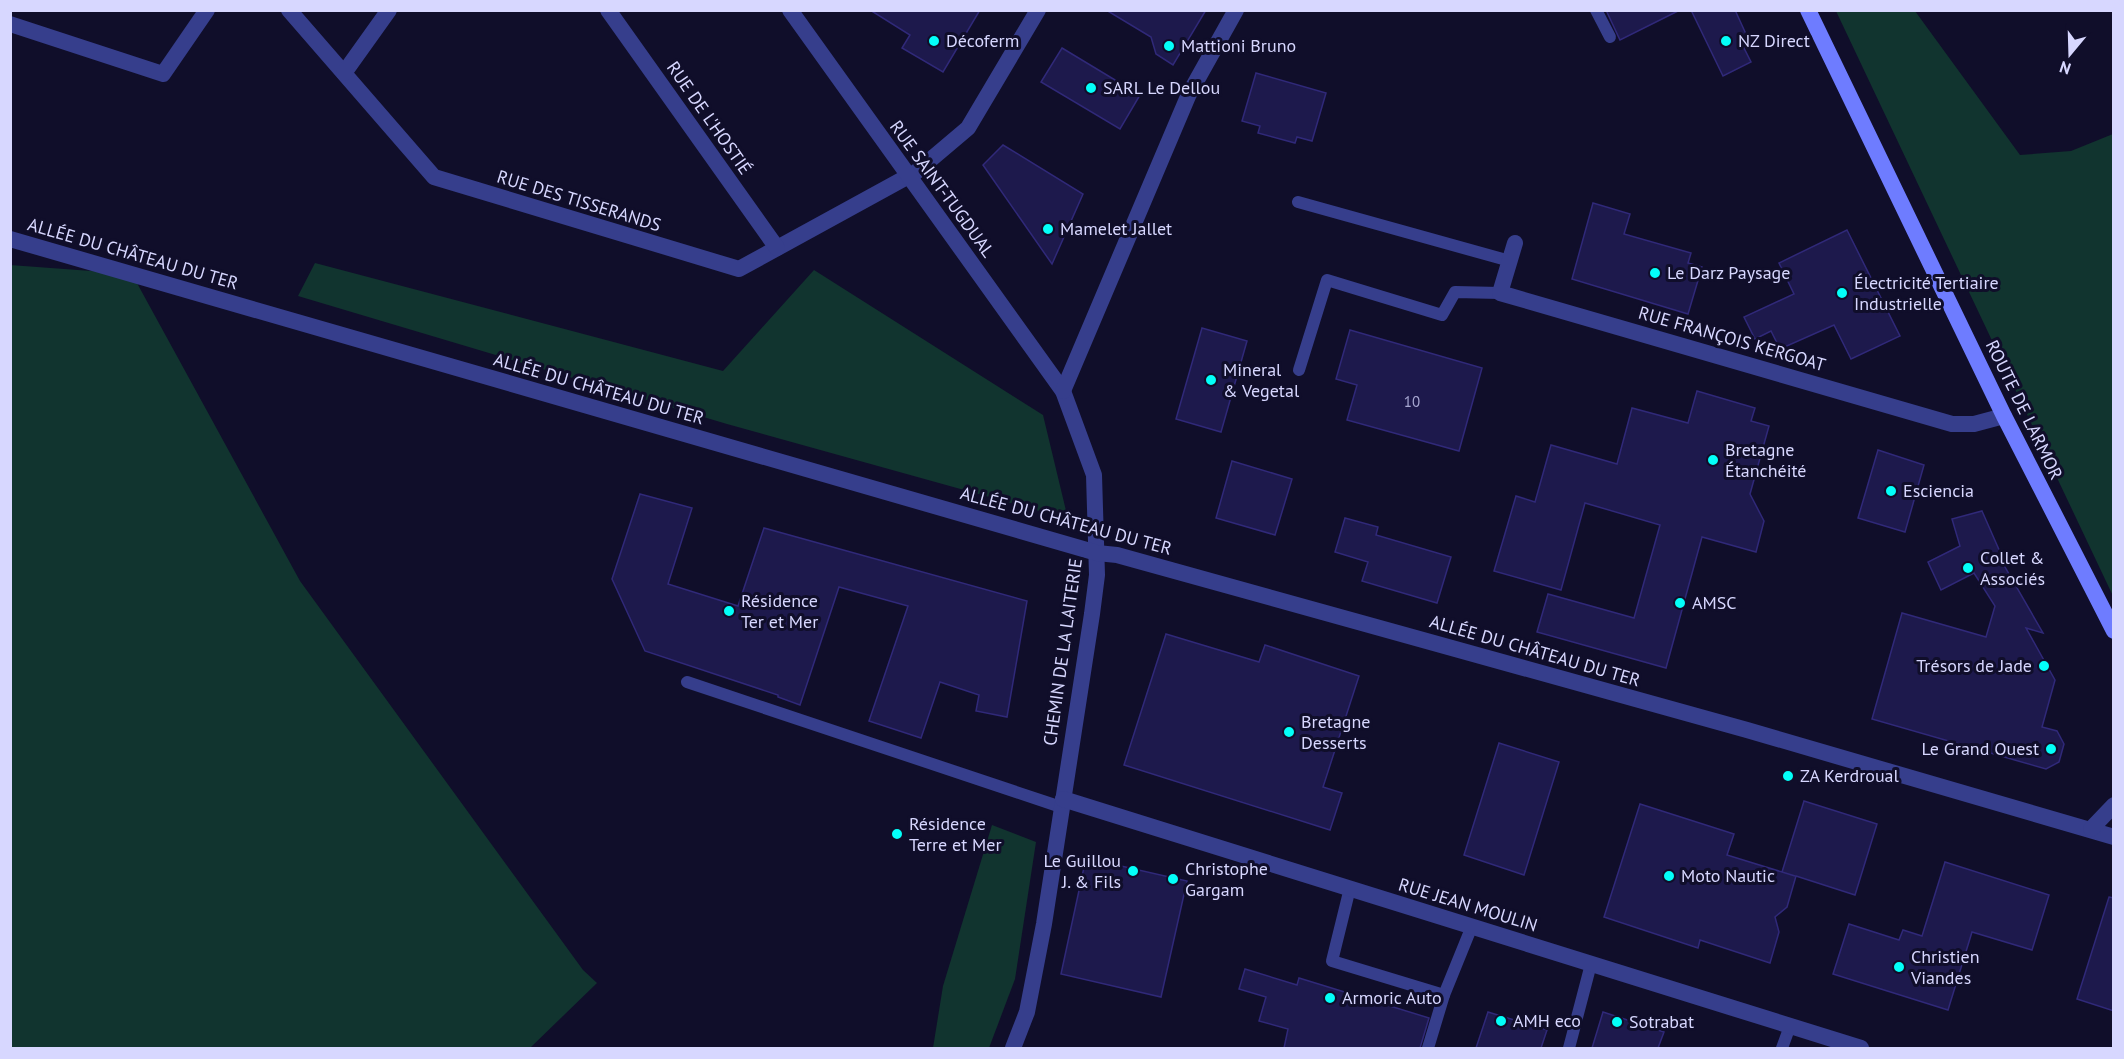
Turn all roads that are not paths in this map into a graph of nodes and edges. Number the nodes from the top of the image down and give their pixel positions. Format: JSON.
{"nodes":[{"id":1,"x":207,"y":10,"type":"edge"},
{"id":2,"x":289,"y":10,"type":"edge"},
{"id":3,"x":389,"y":10,"type":"edge"},
{"id":4,"x":608,"y":10,"type":"edge"},
{"id":5,"x":790,"y":10,"type":"edge"},
{"id":6,"x":1038,"y":10,"type":"edge"},
{"id":7,"x":1236,"y":10,"type":"edge"},
{"id":8,"x":1596,"y":10,"type":"edge"},
{"id":9,"x":1808,"y":10,"type":"edge"},
{"id":10,"x":10,"y":24,"type":"edge"},
{"id":11,"x":1610,"y":37,"type":"dead end"},
{"id":12,"x":344,"y":73,"type":"junction"},
{"id":13,"x":909,"y":176,"type":"junction"},
{"id":14,"x":1298,"y":202,"type":"dead end"},
{"id":15,"x":10,"y":239,"type":"edge"},
{"id":16,"x":1515,"y":243,"type":"dead end"},
{"id":17,"x":777,"y":248,"type":"junction"},
{"id":18,"x":1510,"y":261,"type":"junction"},
{"id":19,"x":1500,"y":293,"type":"junction"},
{"id":20,"x":1299,"y":370,"type":"dead end"},
{"id":21,"x":1063,"y":391,"type":"junction"},
{"id":22,"x":2004,"y":416,"type":"junction"},
{"id":23,"x":1097,"y":554,"type":"junction"},
{"id":24,"x":2114,"y":631,"type":"edge"},
{"id":25,"x":687,"y":682,"type":"dead end"},
{"id":26,"x":1062,"y":803,"type":"junction"},
{"id":27,"x":2114,"y":805,"type":"edge"},
{"id":28,"x":2091,"y":829,"type":"junction"},
{"id":29,"x":2114,"y":837,"type":"edge"},
{"id":30,"x":1350,"y":888,"type":"junction"},
{"id":31,"x":1472,"y":926,"type":"junction"},
{"id":32,"x":1591,"y":964,"type":"junction"},
{"id":33,"x":1444,"y":995,"type":"junction"},
{"id":34,"x":1790,"y":1026,"type":"junction"},
{"id":35,"x":1013,"y":1048,"type":"edge"},
{"id":36,"x":1428,"y":1048,"type":"edge"},
{"id":37,"x":1569,"y":1048,"type":"edge"},
{"id":38,"x":1782,"y":1048,"type":"edge"},
{"id":39,"x":1861,"y":1048,"type":"edge"}],
"edges":[{"from":1,"to":10,"type":"street"},
{"from":2,"to":12,"type":"street","name":"RUE DES TISSERANDS"},
{"from":3,"to":12,"type":"street"},
{"from":4,"to":17,"type":"street","name":"RUE DE L'HOSTIÉ"},
{"from":5,"to":13,"type":"street","name":"RUE SAINT-TUGDUAL"},
{"from":6,"to":13,"type":"street","name":"RUE DES TISSERANDS"},
{"from":7,"to":21,"type":"street"},
{"from":8,"to":11,"type":"lane"},
{"from":9,"to":22,"type":"main road","name":"ROUTE DE LARMOR"},
{"from":12,"to":17,"type":"street","name":"RUE DES TISSERANDS"},
{"from":13,"to":17,"type":"street","name":"RUE DES TISSERANDS"},
{"from":13,"to":21,"type":"street","name":"RUE SAINT-TUGDUAL"},
{"from":14,"to":18,"type":"lane"},
{"from":15,"to":23,"type":"street","name":"ALLÉE DU CHÂTEAU DU TER"},
{"from":16,"to":18,"type":"street"},
{"from":18,"to":19,"type":"street"},
{"from":19,"to":20,"type":"lane"},
{"from":19,"to":22,"type":"street","name":"RUE FRANÇOIS KERGOAT"},
{"from":21,"to":23,"type":"street","name":"CHEMIN DE LA LAITERIE"},
{"from":22,"to":24,"type":"main road","name":"ROUTE DE LARMOR"},
{"from":23,"to":26,"type":"street","name":"CHEMIN DE LA LAITERIE"},
{"from":23,"to":28,"type":"street","name":"ALLÉE DU CHÂTEAU DU TER"},
{"from":25,"to":26,"type":"lane"},
{"from":26,"to":30,"type":"street","name":"RUE JEAN MOULIN"},
{"from":26,"to":35,"type":"street","name":"CHEMIN DE LA LAITERIE"},
{"from":27,"to":28,"type":"street"},
{"from":28,"to":29,"type":"street","name":"ALLÉE DU CHÂTEAU DU TER"},
{"from":30,"to":31,"type":"street","name":"RUE JEAN MOULIN"},
{"from":30,"to":33,"type":"lane"},
{"from":31,"to":32,"type":"street","name":"RUE JEAN MOULIN"},
{"from":31,"to":33,"type":"lane"},
{"from":32,"to":34,"type":"street","name":"RUE JEAN MOULIN"},
{"from":32,"to":37,"type":"lane"},
{"from":33,"to":36,"type":"lane"},
{"from":34,"to":38,"type":"lane"},
{"from":34,"to":39,"type":"street","name":"RUE JEAN MOULIN"}]}
